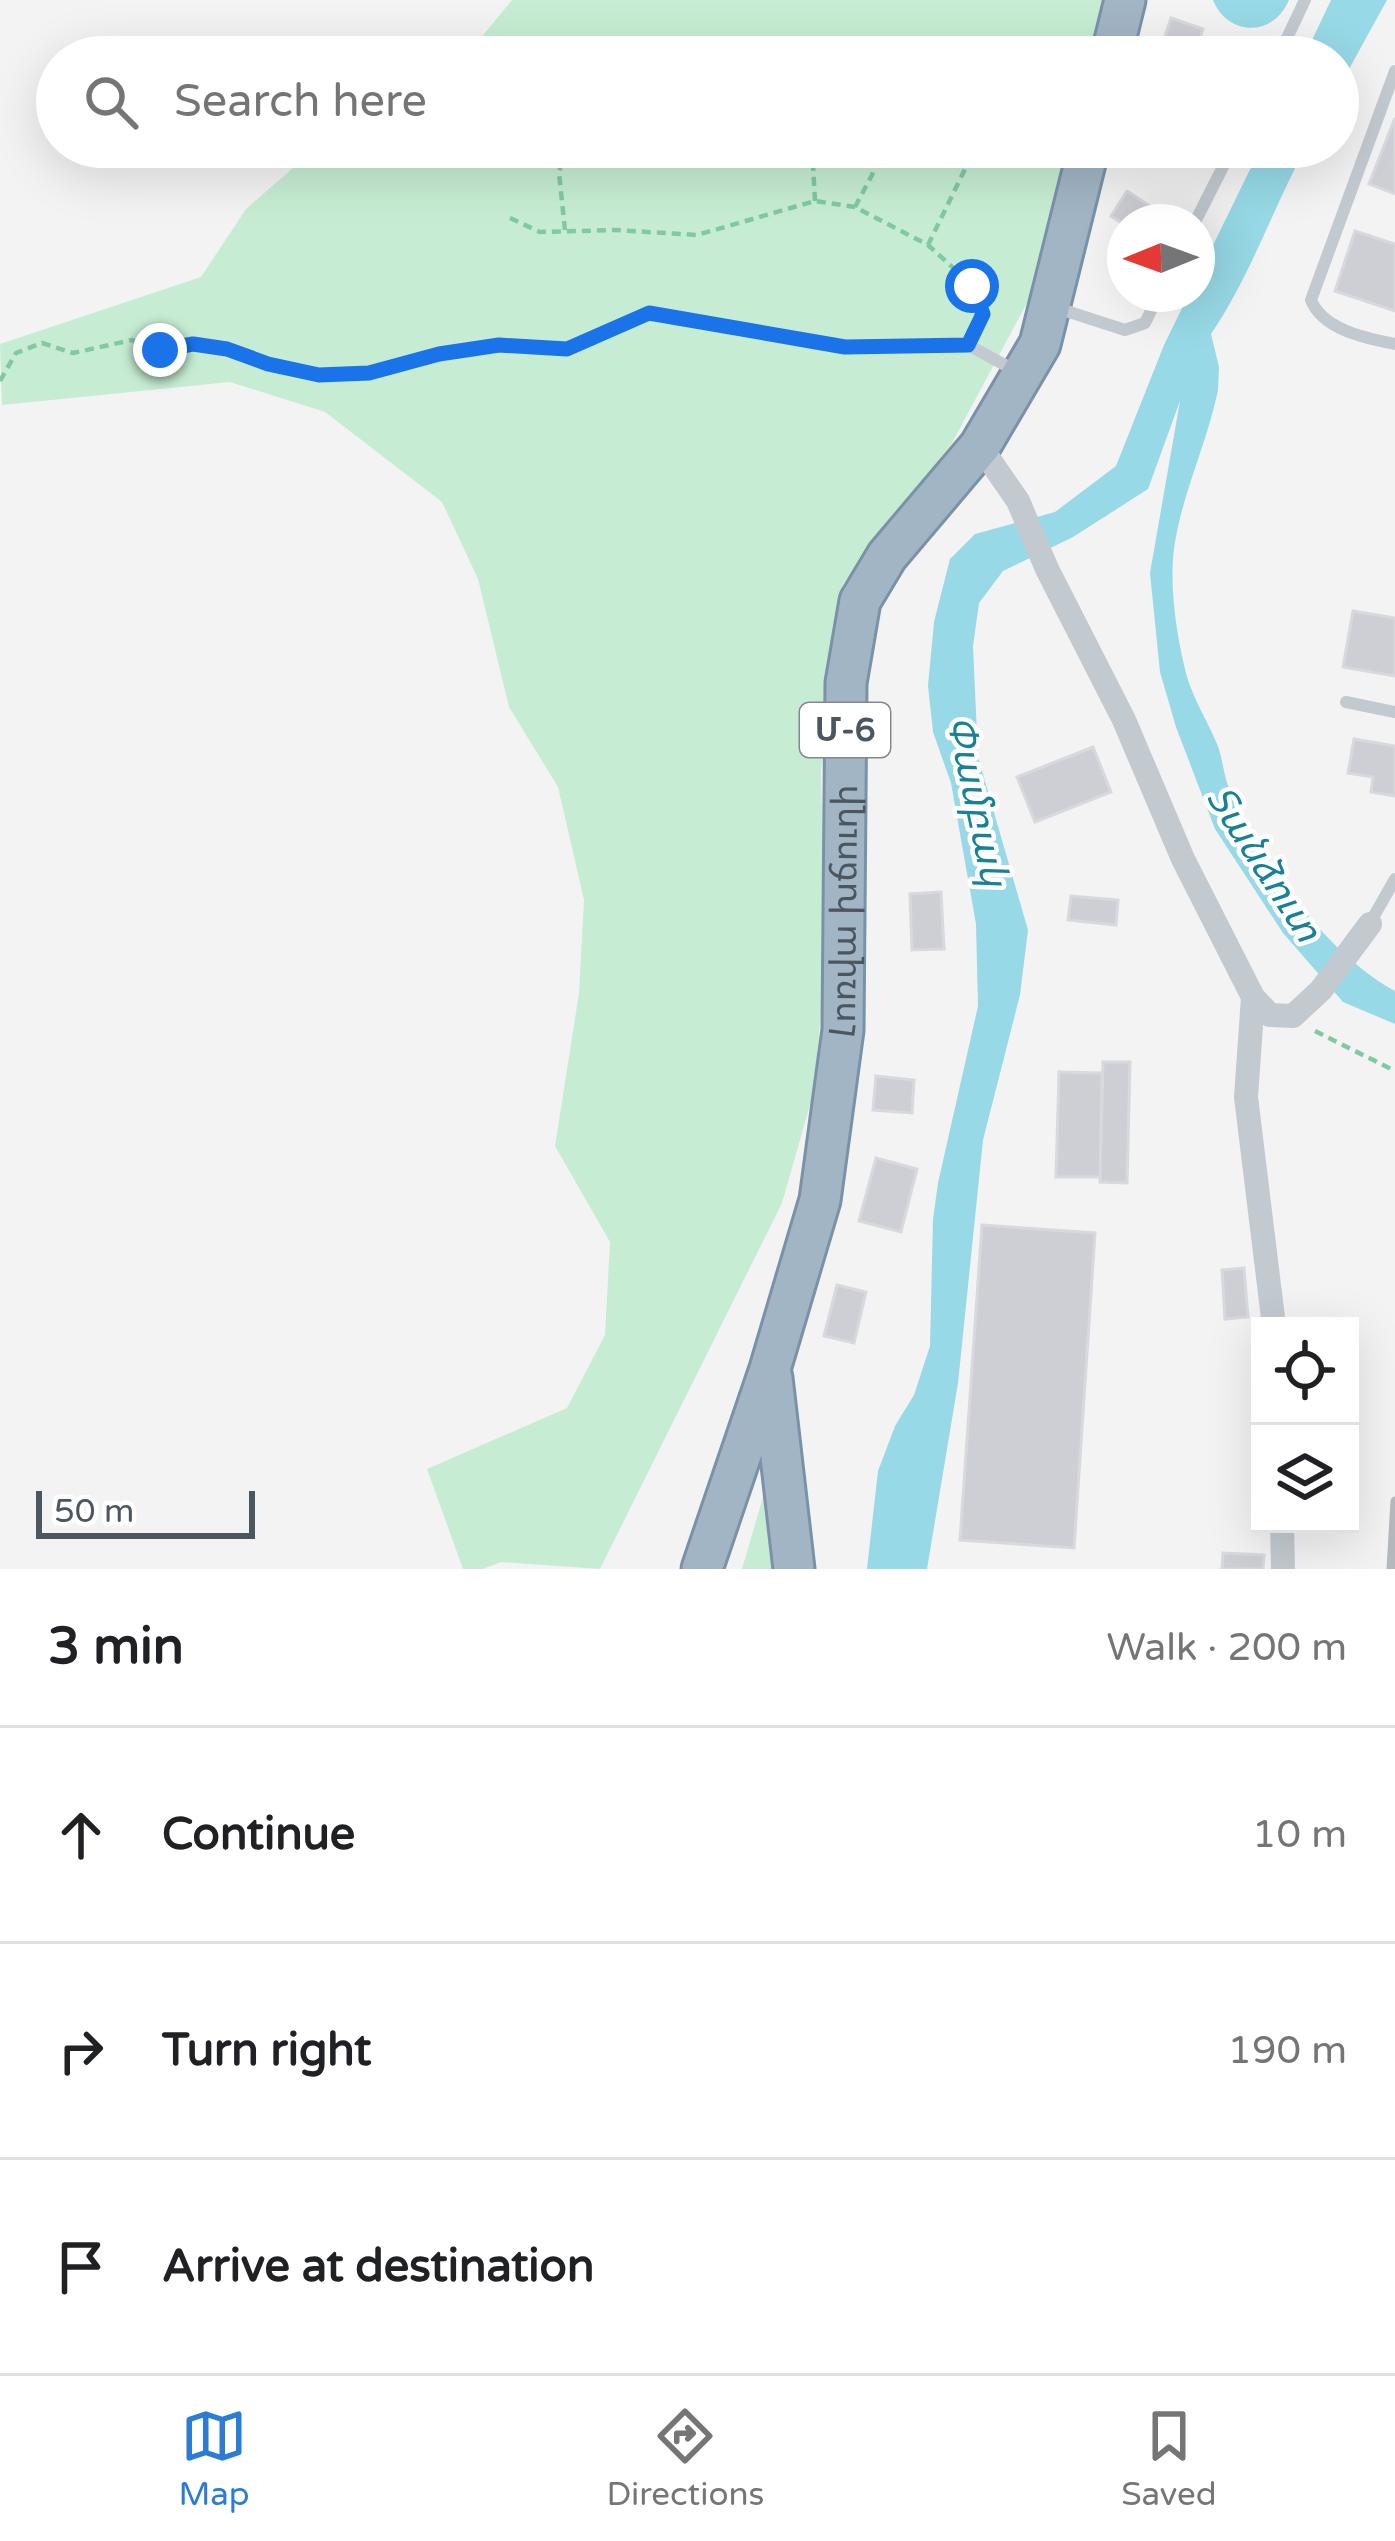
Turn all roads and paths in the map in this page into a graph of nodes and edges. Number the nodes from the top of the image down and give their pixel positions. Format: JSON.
{"nodes":[{"id":1,"x":1125,"y":0,"type":"edge"},
{"id":2,"x":1305,"y":0,"type":"edge"},
{"id":3,"x":1116,"y":36,"type":"edge"},
{"id":4,"x":1288,"y":36,"type":"edge"},
{"id":5,"x":1395,"y":71,"type":"edge"},
{"id":6,"x":560,"y":168,"type":"edge"},
{"id":7,"x":813,"y":168,"type":"edge"},
{"id":8,"x":874,"y":168,"type":"edge"},
{"id":9,"x":966,"y":168,"type":"edge"},
{"id":10,"x":1084,"y":168,"type":"edge"},
{"id":11,"x":1223,"y":168,"type":"edge"},
{"id":12,"x":815,"y":201,"type":"junction"},
{"id":13,"x":1205,"y":204,"type":"edge"},
{"id":14,"x":855,"y":207,"type":"junction"},
{"id":15,"x":510,"y":218,"type":"dead end"},
{"id":16,"x":565,"y":230,"type":"junction"},
{"id":17,"x":928,"y":245,"type":"junction"},
{"id":18,"x":1050,"y":305,"type":"junction"},
{"id":19,"x":1151,"y":312,"type":"edge"},
{"id":20,"x":649,"y":313,"type":"joint"},
{"id":21,"x":1395,"y":344,"type":"edge"},
{"id":22,"x":968,"y":345,"type":"junction"},
{"id":23,"x":1022,"y":375,"type":"junction"},
{"id":24,"x":0,"y":380,"type":"edge"},
{"id":25,"x":980,"y":446,"type":"junction"},
{"id":26,"x":1346,"y":702,"type":"dead end"},
{"id":27,"x":1395,"y":712,"type":"edge"},
{"id":28,"x":1395,"y":879,"type":"edge"},
{"id":29,"x":1382,"y":912,"type":"edge"},
{"id":30,"x":1253,"y":997,"type":"junction"},
{"id":31,"x":1293,"y":1016,"type":"junction"},
{"id":32,"x":1395,"y":1071,"type":"edge"},
{"id":33,"x":1273,"y":1317,"type":"edge"},
{"id":34,"x":770,"y":1369,"type":"junction"},
{"id":35,"x":1282,"y":1533,"type":"edge"},
{"id":36,"x":702,"y":1568,"type":"edge"},
{"id":37,"x":794,"y":1569,"type":"edge"},
{"id":38,"x":1283,"y":1569,"type":"edge"}],
"edges":[{"from":1,"to":3,"type":"highway"},
{"from":2,"to":4,"type":"lane"},
{"from":5,"to":21,"type":"lane"},
{"from":6,"to":16,"type":"path"},
{"from":7,"to":12,"type":"path"},
{"from":8,"to":14,"type":"path"},
{"from":9,"to":17,"type":"path"},
{"from":10,"to":18,"type":"highway","name":"Լոռվա խճուղի","number":"Մ-6"},
{"from":11,"to":13,"type":"lane"},
{"from":12,"to":14,"type":"path"},
{"from":12,"to":16,"type":"path"},
{"from":14,"to":17,"type":"path"},
{"from":15,"to":16,"type":"path"},
{"from":17,"to":22,"type":"path"},
{"from":18,"to":19,"type":"lane"},
{"from":18,"to":23,"type":"highway","name":"Լոռվա խճուղի","number":"Մ-6"},
{"from":20,"to":22,"type":"lane"},
{"from":20,"to":24,"type":"path"},
{"from":22,"to":23,"type":"lane"},
{"from":23,"to":25,"type":"highway","name":"Լոռվա խճուղի","number":"Մ-6"},
{"from":25,"to":30,"type":"street"},
{"from":25,"to":34,"type":"highway","name":"Լոռվա խճուղի","number":"Մ-6"},
{"from":26,"to":27,"type":"lane"},
{"from":28,"to":29,"type":"lane"},
{"from":29,"to":31,"type":"street"},
{"from":30,"to":31,"type":"street"},
{"from":30,"to":33,"type":"street"},
{"from":31,"to":32,"type":"path"},
{"from":34,"to":36,"type":"highway","number":"Մ-6"},
{"from":34,"to":37,"type":"highway","number":"Մ-6"},
{"from":35,"to":38,"type":"street"}]}
